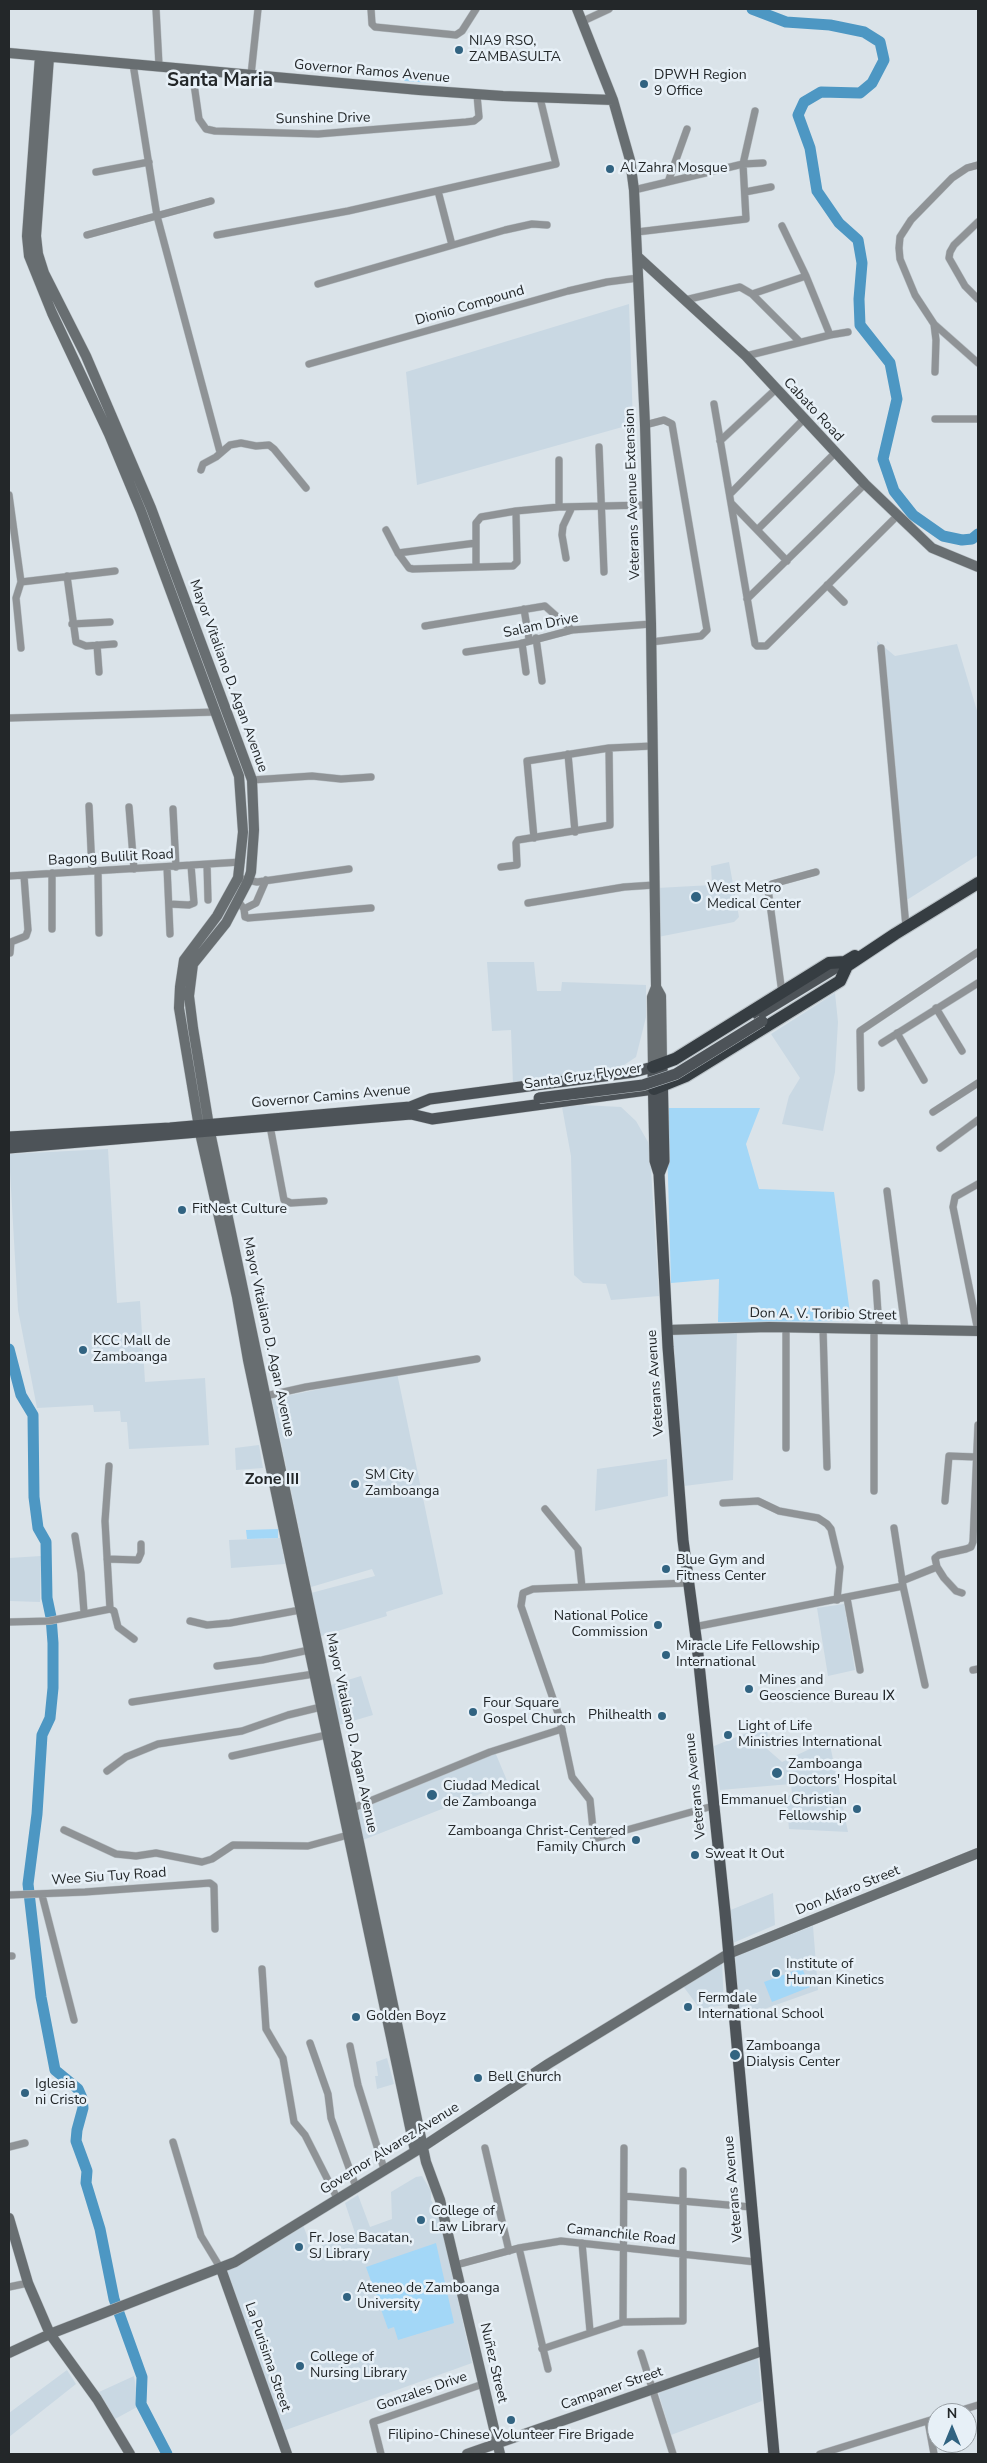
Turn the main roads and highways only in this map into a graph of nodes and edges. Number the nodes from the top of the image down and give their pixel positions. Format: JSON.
{"nodes":[{"id":1,"x":577,"y":9,"type":"edge"},
{"id":2,"x":9,"y":53,"type":"edge"},
{"id":3,"x":45,"y":56,"type":"junction"},
{"id":4,"x":613,"y":100,"type":"junction"},
{"id":5,"x":638,"y":257,"type":"junction"},
{"id":6,"x":978,"y":567,"type":"edge"},
{"id":7,"x":221,"y":710,"type":"junction"},
{"id":8,"x":252,"y":792,"type":"junction"},
{"id":9,"x":241,"y":793,"type":"junction"},
{"id":10,"x":248,"y":845,"type":"junction"},
{"id":11,"x":239,"y":870,"type":"junction"},
{"id":12,"x":250,"y":876,"type":"junction"},
{"id":13,"x":978,"y":883,"type":"edge"},
{"id":14,"x":846,"y":964,"type":"junction"},
{"id":15,"x":740,"y":1018,"type":"junction"},
{"id":16,"x":712,"y":1036,"type":"junction"},
{"id":17,"x":751,"y":1036,"type":"junction"},
{"id":18,"x":723,"y":1053,"type":"junction"},
{"id":19,"x":684,"y":1054,"type":"junction"},
{"id":20,"x":658,"y":1066,"type":"junction"},
{"id":21,"x":694,"y":1071,"type":"junction"},
{"id":22,"x":624,"y":1074,"type":"junction"},
{"id":23,"x":589,"y":1078,"type":"junction"},
{"id":24,"x":554,"y":1083,"type":"junction"},
{"id":25,"x":658,"y":1088,"type":"junction"},
{"id":26,"x":626,"y":1094,"type":"junction"},
{"id":27,"x":592,"y":1098,"type":"junction"},
{"id":28,"x":557,"y":1103,"type":"junction"},
{"id":29,"x":410,"y":1111,"type":"junction"},
{"id":30,"x":204,"y":1128,"type":"junction"},
{"id":31,"x":9,"y":1137,"type":"edge"},
{"id":32,"x":9,"y":1148,"type":"edge"},
{"id":33,"x":667,"y":1330,"type":"junction"},
{"id":34,"x":978,"y":1331,"type":"edge"},
{"id":35,"x":261,"y":1397,"type":"junction"},
{"id":36,"x":306,"y":1579,"type":"junction"},
{"id":37,"x":295,"y":1581,"type":"junction"},
{"id":38,"x":332,"y":1734,"type":"junction"},
{"id":39,"x":352,"y":1838,"type":"junction"},
{"id":40,"x":978,"y":1853,"type":"edge"},
{"id":41,"x":728,"y":1954,"type":"junction"},
{"id":42,"x":420,"y":2149,"type":"junction"},
{"id":43,"x":426,"y":2162,"type":"joint"},
{"id":44,"x":9,"y":2218,"type":"edge"},
{"id":45,"x":221,"y":2269,"type":"junction"},
{"id":46,"x":50,"y":2334,"type":"junction"},
{"id":47,"x":765,"y":2350,"type":"junction"},
{"id":48,"x":9,"y":2353,"type":"edge"},
{"id":49,"x":499,"y":2449,"type":"edge"},
{"id":50,"x":130,"y":2454,"type":"edge"},
{"id":51,"x":287,"y":2454,"type":"edge"},
{"id":52,"x":468,"y":2454,"type":"edge"},
{"id":53,"x":774,"y":2454,"type":"edge"}],
"edges":[{"from":1,"to":4,"type":"main road","name":"Veterans Avenue Extension"},
{"from":2,"to":3,"type":"main road","name":"Governor Ramos Avenue"},
{"from":3,"to":4,"type":"main road","name":"Governor Ramos Avenue"},
{"from":3,"to":7,"type":"main road","name":"Mayor Vitaliano D. Agan Avenue"},
{"from":4,"to":5,"type":"main road","name":"Veterans Avenue Extension"},
{"from":5,"to":6,"type":"main road","name":"Cabato Road"},
{"from":5,"to":20,"type":"main road","name":"Veterans Avenue Extension"},
{"from":7,"to":8,"type":"main road","name":"Mayor Vitaliano D. Agan Avenue"},
{"from":7,"to":9,"type":"main road","name":"Mayor Vitaliano D. Agan Avenue"},
{"from":8,"to":9,"type":"main road"},
{"from":8,"to":10,"type":"main road","name":"Mayor Vitaliano D. Agan Avenue"},
{"from":9,"to":10,"type":"main road","name":"Mayor Vitaliano D. Agan Avenue"},
{"from":10,"to":11,"type":"main road","name":"Mayor Vitaliano D. Agan Avenue"},
{"from":10,"to":12,"type":"main road","name":"Mayor Vitaliano D. Agan Avenue"},
{"from":11,"to":12,"type":"main road"},
{"from":11,"to":30,"type":"main road","name":"Mayor Vitaliano D. Agan Avenue"},
{"from":12,"to":30,"type":"main road","name":"Mayor Vitaliano D. Agan Avenue"},
{"from":13,"to":14,"type":"highway"},
{"from":14,"to":15,"type":"highway"},
{"from":14,"to":17,"type":"highway"},
{"from":14,"to":29,"type":"main road","name":"Santa Cruz Flyover","bridge":true},
{"from":15,"to":16,"type":"highway"},
{"from":15,"to":17,"type":"highway"},
{"from":16,"to":18,"type":"highway"},
{"from":16,"to":19,"type":"highway"},
{"from":17,"to":18,"type":"highway"},
{"from":18,"to":21,"type":"highway"},
{"from":19,"to":20,"type":"highway"},
{"from":19,"to":21,"type":"highway"},
{"from":20,"to":22,"type":"main road","name":"Governor Camins Avenue"},
{"from":20,"to":25,"type":"main road","name":"Veterans Avenue"},
{"from":21,"to":25,"type":"highway"},
{"from":22,"to":23,"type":"main road","name":"Governor Camins Avenue"},
{"from":22,"to":26,"type":"main road"},
{"from":23,"to":24,"type":"main road","name":"Governor Camins Avenue"},
{"from":23,"to":27,"type":"main road"},
{"from":24,"to":28,"type":"main road"},
{"from":24,"to":29,"type":"main road","name":"Governor Camins Avenue"},
{"from":25,"to":26,"type":"main road","name":"Governor Camins Avenue"},
{"from":25,"to":33,"type":"main road","name":"Veterans Avenue"},
{"from":26,"to":27,"type":"main road","name":"Governor Camins Avenue"},
{"from":27,"to":28,"type":"main road","name":"Governor Camins Avenue"},
{"from":28,"to":29,"type":"main road","name":"Governor Camins Avenue"},
{"from":29,"to":30,"type":"main road","name":"Governor Camins Avenue"},
{"from":29,"to":30,"type":"main road","name":"Governor Camins Avenue"},
{"from":30,"to":31,"type":"main road","name":"Governor Camins Avenue"},
{"from":30,"to":32,"type":"main road","name":"Governor Camins Avenue"},
{"from":30,"to":35,"type":"main road","name":"Mayor Vitaliano D. Agan Avenue"},
{"from":33,"to":34,"type":"main road","name":"Don A. V. Toribio Street"},
{"from":33,"to":41,"type":"main road","name":"Veterans Avenue"},
{"from":35,"to":36,"type":"main road","name":"Mayor Vitaliano D. Agan Avenue"},
{"from":35,"to":37,"type":"main road","name":"Mayor Vitaliano D. Agan Avenue"},
{"from":36,"to":37,"type":"main road"},
{"from":36,"to":38,"type":"main road","name":"Mayor Vitaliano D. Agan Avenue"},
{"from":37,"to":38,"type":"main road","name":"Mayor Vitaliano D. Agan Avenue"},
{"from":38,"to":39,"type":"main road","name":"Mayor Vitaliano D. Agan Avenue"},
{"from":38,"to":39,"type":"main road","name":"Mayor Vitaliano D. Agan Avenue"},
{"from":39,"to":42,"type":"main road","name":"Mayor Vitaliano D. Agan Avenue"},
{"from":40,"to":41,"type":"main road","name":"Don Alfaro Street"},
{"from":41,"to":42,"type":"main road","name":"Governor Alvarez Avenue"},
{"from":41,"to":47,"type":"main road","name":"Veterans Avenue"},
{"from":42,"to":43,"type":"main road","name":"Mayor Vitaliano D. Agan Avenue"},
{"from":42,"to":45,"type":"main road","name":"Governor Alvarez Avenue"},
{"from":43,"to":49,"type":"main road","name":"Nuñez Street"},
{"from":44,"to":46,"type":"main road"},
{"from":45,"to":46,"type":"main road","name":"Governor Alvarez Avenue"},
{"from":45,"to":51,"type":"main road","name":"La Purisima Street"},
{"from":46,"to":48,"type":"main road","name":"Governor Alvarez Avenue"},
{"from":46,"to":50,"type":"main road"},
{"from":47,"to":49,"type":"main road","name":"Campaner Street"},
{"from":47,"to":53,"type":"main road","name":"Veterans Avenue"},
{"from":49,"to":52,"type":"main road","name":"Campaner Street"}]}
